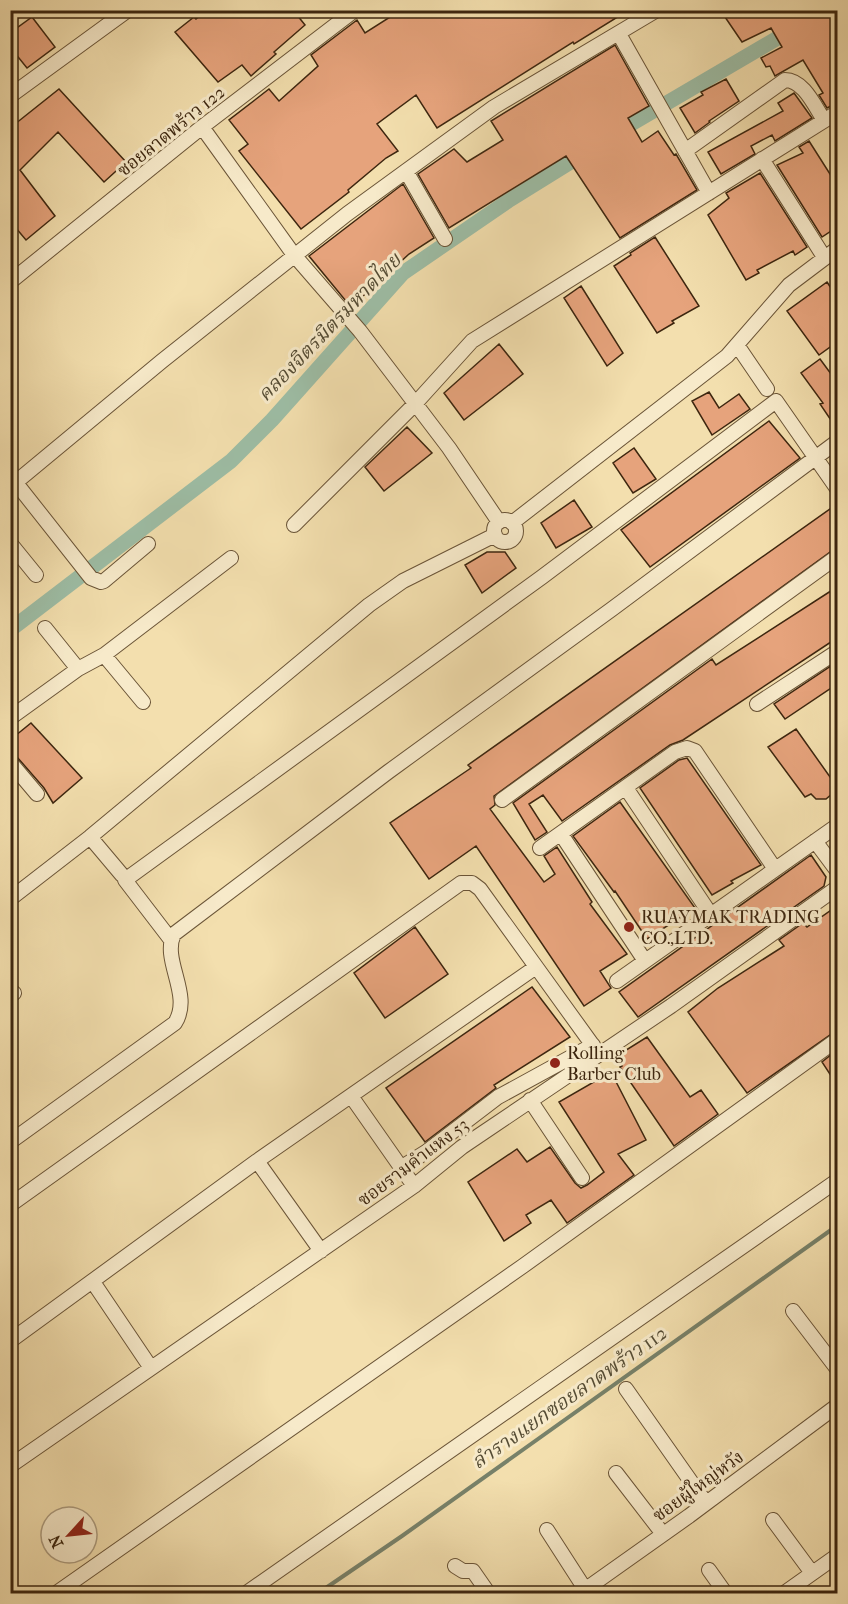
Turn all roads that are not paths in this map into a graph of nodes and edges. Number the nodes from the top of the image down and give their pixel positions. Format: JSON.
{"nodes":[{"id":1,"x":17,"y":10,"type":"edge"},
{"id":2,"x":128,"y":10,"type":"edge"},
{"id":3,"x":355,"y":10,"type":"edge"},
{"id":4,"x":657,"y":10,"type":"edge"},
{"id":5,"x":10,"y":15,"type":"edge"},
{"id":6,"x":619,"y":34,"type":"junction"},
{"id":7,"x":10,"y":96,"type":"edge"},
{"id":8,"x":837,"y":112,"type":"edge"},
{"id":9,"x":824,"y":120,"type":"junction"},
{"id":10,"x":202,"y":128,"type":"junction"},
{"id":11,"x":685,"y":151,"type":"junction"},
{"id":12,"x":762,"y":159,"type":"junction"},
{"id":13,"x":406,"y":171,"type":"junction"},
{"id":14,"x":709,"y":193,"type":"junction"},
{"id":15,"x":445,"y":239,"type":"dead end"},
{"id":16,"x":837,"y":248,"type":"edge"},
{"id":17,"x":294,"y":255,"type":"junction"},
{"id":18,"x":824,"y":257,"type":"junction"},
{"id":19,"x":10,"y":282,"type":"edge"},
{"id":20,"x":737,"y":345,"type":"junction"},
{"id":21,"x":766,"y":389,"type":"dead end"},
{"id":22,"x":414,"y":405,"type":"junction"},
{"id":23,"x":837,"y":441,"type":"edge"},
{"id":24,"x":815,"y":457,"type":"junction"},
{"id":25,"x":13,"y":485,"type":"edge"},
{"id":26,"x":837,"y":490,"type":"edge"},
{"id":27,"x":294,"y":525,"type":"dead end"},
{"id":28,"x":502,"y":527,"type":"junction"},
{"id":29,"x":10,"y":543,"type":"edge"},
{"id":30,"x":148,"y":544,"type":"dead end"},
{"id":31,"x":837,"y":556,"type":"edge"},
{"id":32,"x":231,"y":558,"type":"dead end"},
{"id":33,"x":36,"y":575,"type":"dead end"},
{"id":34,"x":45,"y":628,"type":"dead end"},
{"id":35,"x":837,"y":651,"type":"edge"},
{"id":36,"x":104,"y":655,"type":"junction"},
{"id":37,"x":78,"y":669,"type":"junction"},
{"id":38,"x":143,"y":702,"type":"dead end"},
{"id":39,"x":757,"y":704,"type":"dead end"},
{"id":40,"x":10,"y":718,"type":"edge"},
{"id":41,"x":10,"y":762,"type":"edge"},
{"id":42,"x":626,"y":788,"type":"junction"},
{"id":43,"x":38,"y":794,"type":"dead end"},
{"id":44,"x":502,"y":801,"type":"dead end"},
{"id":45,"x":837,"y":825,"type":"edge"},
{"id":46,"x":561,"y":834,"type":"junction"},
{"id":47,"x":90,"y":837,"type":"junction"},
{"id":48,"x":815,"y":841,"type":"junction"},
{"id":49,"x":540,"y":848,"type":"dead end"},
{"id":50,"x":775,"y":869,"type":"junction"},
{"id":51,"x":837,"y":872,"type":"edge"},
{"id":52,"x":122,"y":875,"type":"dead end"},
{"id":53,"x":837,"y":887,"type":"edge"},
{"id":54,"x":10,"y":899,"type":"edge"},
{"id":55,"x":711,"y":915,"type":"junction"},
{"id":56,"x":171,"y":940,"type":"junction"},
{"id":57,"x":645,"y":962,"type":"junction"},
{"id":58,"x":536,"y":967,"type":"junction"},
{"id":59,"x":617,"y":981,"type":"dead end"},
{"id":60,"x":837,"y":1039,"type":"edge"},
{"id":61,"x":596,"y":1049,"type":"junction"},
{"id":62,"x":351,"y":1096,"type":"junction"},
{"id":63,"x":530,"y":1100,"type":"junction"},
{"id":64,"x":10,"y":1142,"type":"edge"},
{"id":65,"x":257,"y":1161,"type":"junction"},
{"id":66,"x":402,"y":1167,"type":"junction"},
{"id":67,"x":582,"y":1178,"type":"dead end"},
{"id":68,"x":837,"y":1180,"type":"edge"},
{"id":69,"x":414,"y":1186,"type":"junction"},
{"id":70,"x":10,"y":1205,"type":"edge"},
{"id":71,"x":321,"y":1251,"type":"junction"},
{"id":72,"x":93,"y":1282,"type":"junction"},
{"id":73,"x":793,"y":1311,"type":"dead end"},
{"id":74,"x":10,"y":1341,"type":"edge"},
{"id":75,"x":151,"y":1368,"type":"junction"},
{"id":76,"x":837,"y":1370,"type":"edge"},
{"id":77,"x":626,"y":1389,"type":"dead end"},
{"id":78,"x":837,"y":1405,"type":"edge"},
{"id":79,"x":10,"y":1466,"type":"edge"},
{"id":80,"x":616,"y":1473,"type":"dead end"},
{"id":81,"x":706,"y":1503,"type":"junction"},
{"id":82,"x":773,"y":1520,"type":"dead end"},
{"id":83,"x":547,"y":1530,"type":"dead end"},
{"id":84,"x":663,"y":1534,"type":"junction"},
{"id":85,"x":837,"y":1555,"type":"edge"},
{"id":86,"x":455,"y":1566,"type":"dead end"},
{"id":87,"x":709,"y":1570,"type":"dead end"},
{"id":88,"x":812,"y":1573,"type":"junction"},
{"id":89,"x":582,"y":1591,"type":"edge"},
{"id":90,"x":55,"y":1593,"type":"edge"},
{"id":91,"x":245,"y":1593,"type":"edge"},
{"id":92,"x":489,"y":1593,"type":"edge"},
{"id":93,"x":726,"y":1593,"type":"edge"},
{"id":94,"x":783,"y":1593,"type":"edge"}],
"edges":[{"from":1,"to":5,"type":"street"},
{"from":2,"to":7,"type":"street"},
{"from":3,"to":10,"type":"street","name":"ซอยลาดพร้าว 122"},
{"from":4,"to":6,"type":"street"},
{"from":6,"to":11,"type":"street"},
{"from":6,"to":13,"type":"street"},
{"from":8,"to":9,"type":"street"},
{"from":9,"to":11,"type":"street"},
{"from":9,"to":12,"type":"street"},
{"from":10,"to":17,"type":"street"},
{"from":10,"to":19,"type":"street","name":"ซอยลาดพร้าว 122"},
{"from":11,"to":14,"type":"street"},
{"from":12,"to":14,"type":"street"},
{"from":12,"to":18,"type":"street"},
{"from":13,"to":15,"type":"street"},
{"from":13,"to":17,"type":"street"},
{"from":14,"to":22,"type":"street"},
{"from":16,"to":18,"type":"street"},
{"from":17,"to":22,"type":"street"},
{"from":17,"to":25,"type":"street"},
{"from":18,"to":20,"type":"street"},
{"from":20,"to":21,"type":"street"},
{"from":20,"to":28,"type":"street"},
{"from":22,"to":27,"type":"street"},
{"from":22,"to":28,"type":"street"},
{"from":23,"to":24,"type":"street"},
{"from":24,"to":26,"type":"street"},
{"from":24,"to":56,"type":"street"},
{"from":24,"to":56,"type":"street"},
{"from":25,"to":30,"type":"street"},
{"from":28,"to":47,"type":"street"},
{"from":29,"to":33,"type":"street"},
{"from":31,"to":44,"type":"street"},
{"from":32,"to":36,"type":"street"},
{"from":34,"to":37,"type":"street"},
{"from":35,"to":39,"type":"street"},
{"from":36,"to":37,"type":"street"},
{"from":36,"to":38,"type":"street"},
{"from":37,"to":40,"type":"street"},
{"from":41,"to":43,"type":"street"},
{"from":42,"to":46,"type":"street"},
{"from":42,"to":50,"type":"street"},
{"from":42,"to":55,"type":"street"},
{"from":45,"to":48,"type":"street"},
{"from":46,"to":49,"type":"street"},
{"from":46,"to":57,"type":"street"},
{"from":47,"to":52,"type":"street"},
{"from":47,"to":54,"type":"street"},
{"from":48,"to":50,"type":"street"},
{"from":48,"to":51,"type":"street"},
{"from":50,"to":55,"type":"street"},
{"from":53,"to":61,"type":"street","name":"ซอยรามคำแหง 53"},
{"from":55,"to":57,"type":"street"},
{"from":56,"to":64,"type":"street"},
{"from":57,"to":59,"type":"street"},
{"from":58,"to":61,"type":"street"},
{"from":58,"to":62,"type":"street"},
{"from":58,"to":70,"type":"street"},
{"from":60,"to":90,"type":"street"},
{"from":61,"to":63,"type":"street","name":"ซอยรามคำแหง 53"},
{"from":61,"to":66,"type":"street"},
{"from":62,"to":65,"type":"street"},
{"from":62,"to":66,"type":"street"},
{"from":63,"to":67,"type":"street"},
{"from":63,"to":69,"type":"street","name":"ซอยรามคำแหง 53"},
{"from":65,"to":71,"type":"street"},
{"from":65,"to":72,"type":"street"},
{"from":66,"to":69,"type":"street"},
{"from":68,"to":91,"type":"street"},
{"from":69,"to":71,"type":"street","name":"ซอยรามคำแหง 53"},
{"from":71,"to":75,"type":"street","name":"ซอยรามคำแหง 53"},
{"from":72,"to":74,"type":"street"},
{"from":72,"to":75,"type":"street"},
{"from":73,"to":76,"type":"street"},
{"from":75,"to":79,"type":"street","name":"ซอยรามคำแหง 53"},
{"from":77,"to":81,"type":"street"},
{"from":78,"to":81,"type":"street","name":"ซอยผู้ใหญ่หวัง"},
{"from":80,"to":84,"type":"street"},
{"from":81,"to":84,"type":"street","name":"ซอยผู้ใหญ่หวัง"},
{"from":82,"to":88,"type":"street"},
{"from":83,"to":89,"type":"street"},
{"from":84,"to":89,"type":"street","name":"ซอยผู้ใหญ่หวัง"},
{"from":85,"to":88,"type":"street"},
{"from":86,"to":92,"type":"street"},
{"from":87,"to":93,"type":"street"},
{"from":88,"to":94,"type":"street"}]}
